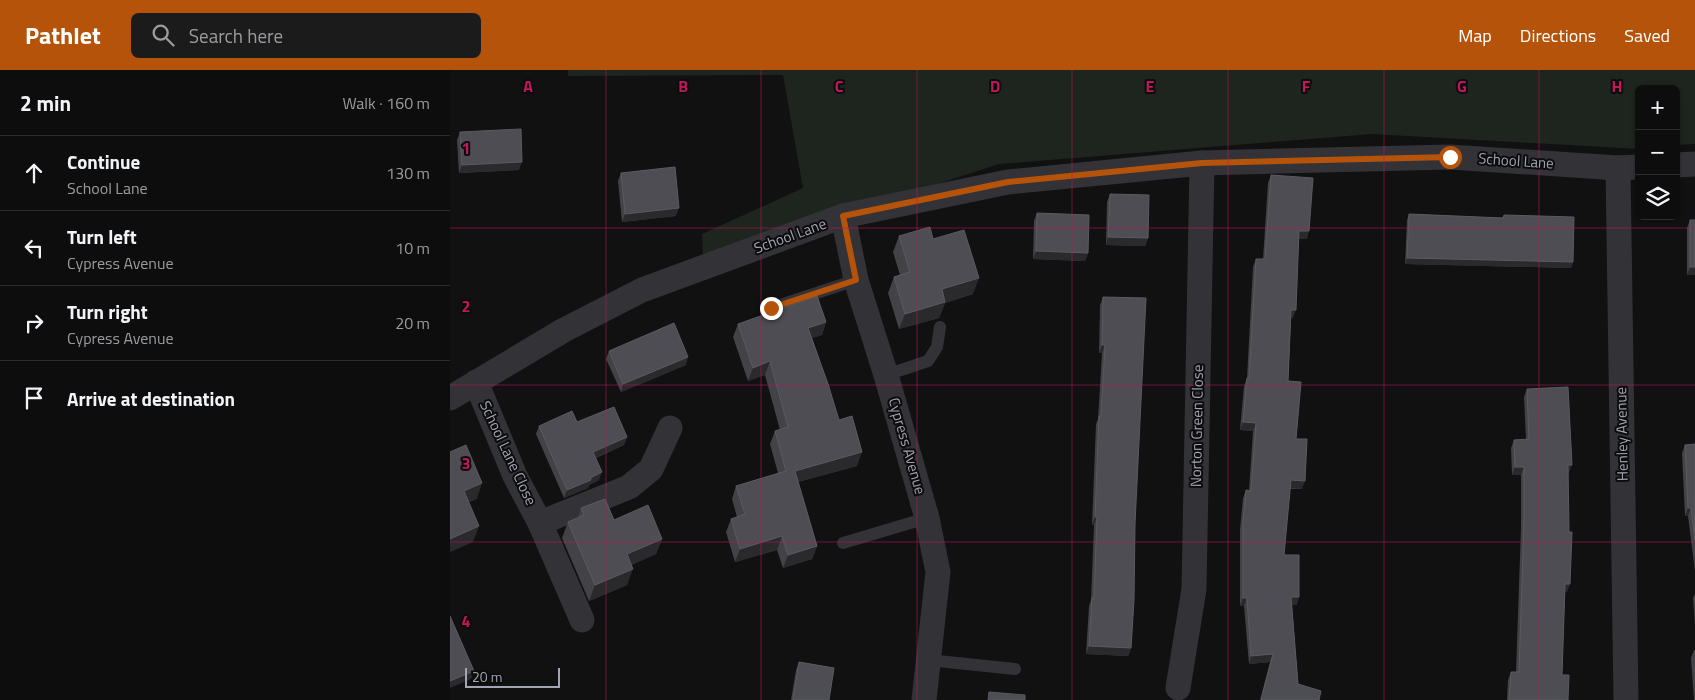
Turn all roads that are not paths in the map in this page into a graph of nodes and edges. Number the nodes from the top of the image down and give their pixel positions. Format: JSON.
{"nodes":[{"id":1,"x":1202,"y":163,"type":"junction"},
{"id":2,"x":1695,"y":164,"type":"edge"},
{"id":3,"x":1680,"y":165,"type":"edge"},
{"id":4,"x":1628,"y":167,"type":"edge"},
{"id":5,"x":843,"y":216,"type":"junction"},
{"id":6,"x":856,"y":280,"type":"junction"},
{"id":7,"x":771,"y":308,"type":"dead end"},
{"id":8,"x":940,"y":327,"type":"edge"},
{"id":9,"x":886,"y":375,"type":"junction"},
{"id":10,"x":476,"y":382,"type":"junction"},
{"id":11,"x":450,"y":398,"type":"edge"},
{"id":12,"x":670,"y":428,"type":"dead end"},
{"id":13,"x":927,"y":518,"type":"junction"},
{"id":14,"x":540,"y":522,"type":"junction"},
{"id":15,"x":843,"y":543,"type":"dead end"},
{"id":16,"x":582,"y":620,"type":"dead end"},
{"id":17,"x":928,"y":660,"type":"junction"},
{"id":18,"x":1014,"y":669,"type":"dead end"},
{"id":19,"x":1178,"y":688,"type":"dead end"},
{"id":20,"x":924,"y":700,"type":"edge"},
{"id":21,"x":1626,"y":700,"type":"edge"}],
"edges":[{"from":1,"to":4,"type":"street","name":"School Lane"},
{"from":1,"to":5,"type":"street","name":"School Lane"},
{"from":1,"to":19,"type":"street","name":"Norton Green Close"},
{"from":2,"to":3,"type":"street"},
{"from":4,"to":21,"type":"street","name":"Henley Avenue"},
{"from":5,"to":6,"type":"street","name":"Cypress Avenue"},
{"from":5,"to":10,"type":"street","name":"School Lane"},
{"from":6,"to":7,"type":"lane"},
{"from":6,"to":9,"type":"street","name":"Cypress Avenue"},
{"from":8,"to":9,"type":"lane"},
{"from":9,"to":13,"type":"street","name":"Cypress Avenue"},
{"from":10,"to":11,"type":"street","name":"School Lane"},
{"from":10,"to":14,"type":"street","name":"School Lane Close"},
{"from":12,"to":14,"type":"street","name":"School Lane Close"},
{"from":13,"to":15,"type":"lane"},
{"from":13,"to":17,"type":"street","name":"Cypress Avenue"},
{"from":14,"to":16,"type":"street","name":"School Lane Close"},
{"from":17,"to":18,"type":"lane"},
{"from":17,"to":20,"type":"street","name":"Cypress Avenue"}]}
